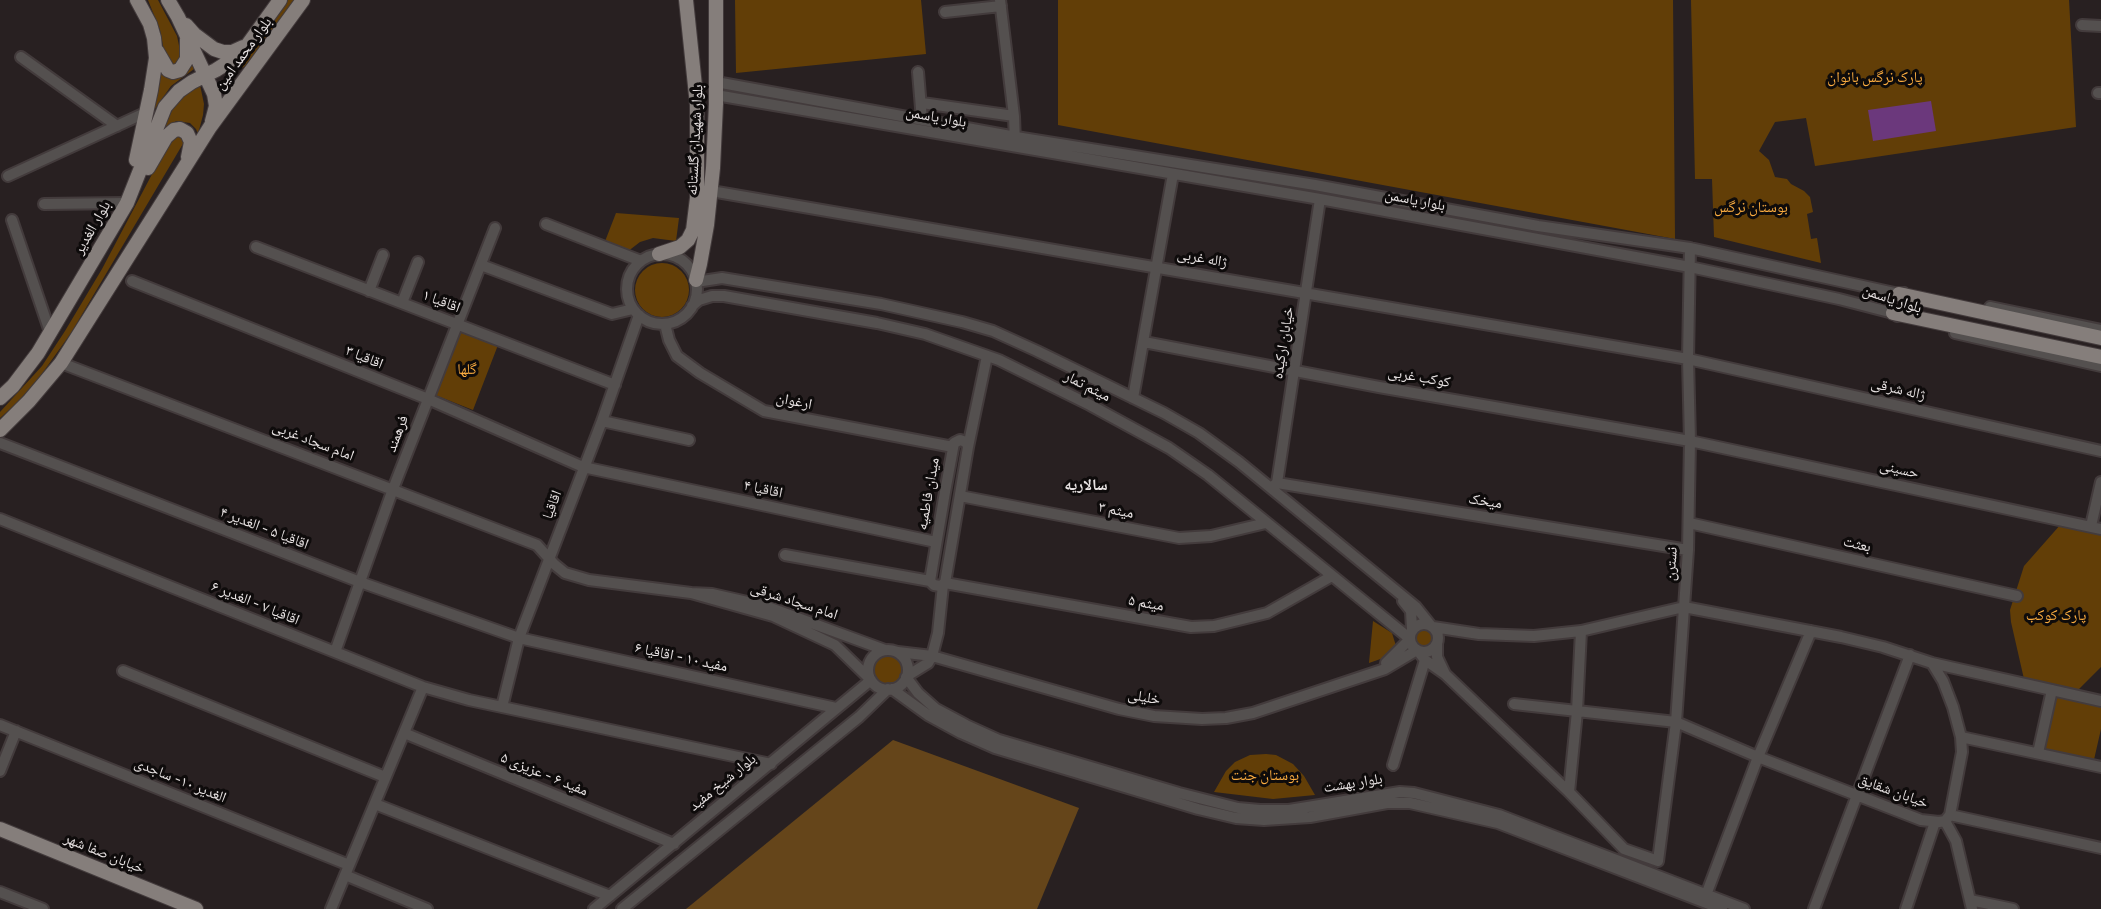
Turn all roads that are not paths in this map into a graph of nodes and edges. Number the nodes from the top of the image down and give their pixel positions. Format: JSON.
{"nodes":[{"id":1,"x":137,"y":0,"type":"edge"},
{"id":2,"x":168,"y":0,"type":"edge"},
{"id":3,"x":280,"y":0,"type":"edge"},
{"id":4,"x":303,"y":0,"type":"edge"},
{"id":5,"x":686,"y":0,"type":"edge"},
{"id":6,"x":716,"y":0,"type":"edge"},
{"id":7,"x":1000,"y":3,"type":"edge"},
{"id":8,"x":945,"y":12,"type":"dead end"},
{"id":9,"x":178,"y":17,"type":"junction"},
{"id":10,"x":2082,"y":25,"type":"dead end"},
{"id":11,"x":2101,"y":26,"type":"edge"},
{"id":12,"x":187,"y":35,"type":"junction"},
{"id":13,"x":250,"y":42,"type":"junction"},
{"id":14,"x":155,"y":46,"type":"junction"},
{"id":15,"x":21,"y":57,"type":"dead end"},
{"id":16,"x":232,"y":59,"type":"junction"},
{"id":17,"x":918,"y":72,"type":"dead end"},
{"id":18,"x":205,"y":74,"type":"junction"},
{"id":19,"x":249,"y":75,"type":"junction"},
{"id":20,"x":739,"y":86,"type":"junction"},
{"id":21,"x":716,"y":88,"type":"junction"},
{"id":22,"x":736,"y":98,"type":"junction"},
{"id":23,"x":922,"y":103,"type":"junction"},
{"id":24,"x":147,"y":112,"type":"junction"},
{"id":25,"x":1014,"y":116,"type":"junction"},
{"id":26,"x":922,"y":120,"type":"junction"},
{"id":27,"x":117,"y":126,"type":"junction"},
{"id":28,"x":210,"y":127,"type":"junction"},
{"id":29,"x":1015,"y":142,"type":"junction"},
{"id":30,"x":183,"y":170,"type":"junction"},
{"id":31,"x":1173,"y":174,"type":"junction"},
{"id":32,"x":8,"y":176,"type":"dead end"},
{"id":33,"x":711,"y":191,"type":"junction"},
{"id":34,"x":1320,"y":199,"type":"junction"},
{"id":35,"x":127,"y":203,"type":"junction"},
{"id":36,"x":44,"y":204,"type":"dead end"},
{"id":37,"x":12,"y":220,"type":"dead end"},
{"id":38,"x":546,"y":224,"type":"dead end"},
{"id":39,"x":495,"y":228,"type":"dead end"},
{"id":40,"x":256,"y":247,"type":"dead end"},
{"id":41,"x":1690,"y":248,"type":"junction"},
{"id":42,"x":659,"y":254,"type":"junction"},
{"id":43,"x":383,"y":255,"type":"dead end"},
{"id":44,"x":641,"y":261,"type":"junction"},
{"id":45,"x":418,"y":262,"type":"dead end"},
{"id":46,"x":481,"y":265,"type":"junction"},
{"id":47,"x":1158,"y":266,"type":"junction"},
{"id":48,"x":1690,"y":267,"type":"junction"},
{"id":49,"x":132,"y":281,"type":"dead end"},
{"id":50,"x":696,"y":281,"type":"junction"},
{"id":51,"x":369,"y":291,"type":"junction"},
{"id":52,"x":1306,"y":292,"type":"junction"},
{"id":53,"x":1899,"y":294,"type":"junction"},
{"id":54,"x":402,"y":303,"type":"junction"},
{"id":55,"x":692,"y":306,"type":"junction"},
{"id":56,"x":636,"y":312,"type":"junction"},
{"id":57,"x":1893,"y":313,"type":"junction"},
{"id":58,"x":458,"y":324,"type":"junction"},
{"id":59,"x":665,"y":324,"type":"junction"},
{"id":60,"x":2101,"y":330,"type":"edge"},
{"id":61,"x":50,"y":332,"type":"junction"},
{"id":62,"x":2101,"y":338,"type":"edge"},
{"id":63,"x":1144,"y":342,"type":"junction"},
{"id":64,"x":987,"y":356,"type":"junction"},
{"id":65,"x":2101,"y":357,"type":"edge"},
{"id":66,"x":1688,"y":359,"type":"junction"},
{"id":67,"x":61,"y":363,"type":"junction"},
{"id":68,"x":2101,"y":366,"type":"edge"},
{"id":69,"x":1295,"y":369,"type":"junction"},
{"id":70,"x":615,"y":385,"type":"junction"},
{"id":71,"x":0,"y":398,"type":"edge"},
{"id":72,"x":1133,"y":398,"type":"junction"},
{"id":73,"x":428,"y":399,"type":"junction"},
{"id":74,"x":602,"y":422,"type":"junction"},
{"id":75,"x":0,"y":430,"type":"edge"},
{"id":76,"x":689,"y":440,"type":"dead end"},
{"id":77,"x":1690,"y":441,"type":"junction"},
{"id":78,"x":0,"y":443,"type":"edge"},
{"id":79,"x":953,"y":447,"type":"junction"},
{"id":80,"x":969,"y":447,"type":"junction"},
{"id":81,"x":2101,"y":451,"type":"edge"},
{"id":82,"x":584,"y":467,"type":"junction"},
{"id":83,"x":2101,"y":482,"type":"edge"},
{"id":84,"x":1274,"y":486,"type":"junction"},
{"id":85,"x":393,"y":489,"type":"junction"},
{"id":86,"x":960,"y":496,"type":"junction"},
{"id":87,"x":0,"y":519,"type":"edge"},
{"id":88,"x":1266,"y":523,"type":"junction"},
{"id":89,"x":1689,"y":523,"type":"junction"},
{"id":90,"x":2096,"y":528,"type":"edge"},
{"id":91,"x":936,"y":543,"type":"junction"},
{"id":92,"x":1688,"y":550,"type":"junction"},
{"id":93,"x":786,"y":555,"type":"dead end"},
{"id":94,"x":549,"y":557,"type":"junction"},
{"id":95,"x":1332,"y":576,"type":"junction"},
{"id":96,"x":930,"y":581,"type":"junction"},
{"id":97,"x":360,"y":582,"type":"junction"},
{"id":98,"x":944,"y":584,"type":"junction"},
{"id":99,"x":1386,"y":584,"type":"junction"},
{"id":100,"x":691,"y":593,"type":"junction"},
{"id":101,"x":2017,"y":596,"type":"dead end"},
{"id":102,"x":1684,"y":607,"type":"junction"},
{"id":103,"x":1581,"y":631,"type":"junction"},
{"id":104,"x":1811,"y":631,"type":"junction"},
{"id":105,"x":1435,"y":633,"type":"junction"},
{"id":106,"x":1410,"y":636,"type":"junction"},
{"id":107,"x":519,"y":638,"type":"junction"},
{"id":108,"x":885,"y":650,"type":"junction"},
{"id":109,"x":335,"y":652,"type":"junction"},
{"id":110,"x":898,"y":652,"type":"junction"},
{"id":111,"x":1420,"y":654,"type":"junction"},
{"id":112,"x":1910,"y":655,"type":"junction"},
{"id":113,"x":932,"y":657,"type":"junction"},
{"id":114,"x":1932,"y":663,"type":"junction"},
{"id":115,"x":123,"y":671,"type":"dead end"},
{"id":116,"x":1445,"y":674,"type":"junction"},
{"id":117,"x":907,"y":677,"type":"junction"},
{"id":118,"x":871,"y":680,"type":"junction"},
{"id":119,"x":1351,"y":680,"type":"junction"},
{"id":120,"x":423,"y":687,"type":"junction"},
{"id":121,"x":890,"y":689,"type":"junction"},
{"id":122,"x":2052,"y":690,"type":"junction"},
{"id":123,"x":2101,"y":701,"type":"edge"},
{"id":124,"x":1514,"y":704,"type":"dead end"},
{"id":125,"x":502,"y":707,"type":"junction"},
{"id":126,"x":836,"y":708,"type":"junction"},
{"id":127,"x":1577,"y":711,"type":"junction"},
{"id":128,"x":1676,"y":722,"type":"junction"},
{"id":129,"x":0,"y":725,"type":"edge"},
{"id":130,"x":16,"y":731,"type":"junction"},
{"id":131,"x":404,"y":734,"type":"junction"},
{"id":132,"x":1961,"y":736,"type":"junction"},
{"id":133,"x":2038,"y":753,"type":"junction"},
{"id":134,"x":1758,"y":757,"type":"junction"},
{"id":135,"x":771,"y":764,"type":"junction"},
{"id":136,"x":1394,"y":765,"type":"dead end"},
{"id":137,"x":2101,"y":767,"type":"edge"},
{"id":138,"x":0,"y":771,"type":"edge"},
{"id":139,"x":386,"y":777,"type":"junction"},
{"id":140,"x":1569,"y":792,"type":"junction"},
{"id":141,"x":1856,"y":795,"type":"junction"},
{"id":142,"x":375,"y":804,"type":"junction"},
{"id":143,"x":1943,"y":819,"type":"junction"},
{"id":144,"x":0,"y":829,"type":"edge"},
{"id":145,"x":674,"y":844,"type":"junction"},
{"id":146,"x":2101,"y":848,"type":"edge"},
{"id":147,"x":1624,"y":849,"type":"junction"},
{"id":148,"x":1604,"y":856,"type":"junction"},
{"id":149,"x":1658,"y":861,"type":"junction"},
{"id":150,"x":347,"y":870,"type":"junction"},
{"id":151,"x":1673,"y":881,"type":"junction"},
{"id":152,"x":0,"y":892,"type":"edge"},
{"id":153,"x":1706,"y":895,"type":"junction"},
{"id":154,"x":610,"y":896,"type":"junction"},
{"id":155,"x":1971,"y":904,"type":"edge"},
{"id":156,"x":43,"y":909,"type":"edge"},
{"id":157,"x":196,"y":909,"type":"edge"},
{"id":158,"x":332,"y":909,"type":"edge"},
{"id":159,"x":427,"y":909,"type":"edge"},
{"id":160,"x":594,"y":909,"type":"edge"},
{"id":161,"x":622,"y":909,"type":"edge"},
{"id":162,"x":1722,"y":909,"type":"edge"},
{"id":163,"x":1744,"y":909,"type":"edge"},
{"id":164,"x":1814,"y":909,"type":"edge"},
{"id":165,"x":1906,"y":909,"type":"edge"},
{"id":166,"x":2013,"y":909,"type":"edge"}],
"edges":[{"from":1,"to":14,"type":"main road"},
{"from":2,"to":9,"type":"main road"},
{"from":3,"to":13,"type":"main road","name":"بلوار محمد امین"},
{"from":4,"to":19,"type":"main road","name":"بلوار محمد امین"},
{"from":5,"to":42,"type":"main road","name":"بلوار شهیدان گلستانه"},
{"from":6,"to":21,"type":"main road","name":"بلوار شهیدان گلستانه"},
{"from":7,"to":8,"type":"street"},
{"from":7,"to":25,"type":"street"},
{"from":9,"to":12,"type":"main road"},
{"from":9,"to":13,"type":"main road"},
{"from":10,"to":11,"type":"street"},
{"from":12,"to":14,"type":"main road"},
{"from":12,"to":18,"type":"main road"},
{"from":13,"to":16,"type":"main road","name":"بلوار محمد امین"},
{"from":14,"to":24,"type":"main road"},
{"from":15,"to":27,"type":"street"},
{"from":16,"to":18,"type":"main road","name":"بلوار الغدیر"},
{"from":16,"to":19,"type":"main road"},
{"from":17,"to":23,"type":"street"},
{"from":18,"to":28,"type":"main road"},
{"from":18,"to":35,"type":"main road","name":"بلوار الغدیر"},
{"from":19,"to":28,"type":"main road","name":"بلوار محمد امین"},
{"from":20,"to":21,"type":"street","name":"بلوار یاسمن"},
{"from":20,"to":22,"type":"street"},
{"from":20,"to":26,"type":"street","name":"بلوار یاسمن"},
{"from":21,"to":22,"type":"street","name":"بلوار یاسمن"},
{"from":21,"to":33,"type":"main road","name":"بلوار شهیدان گلستانه"},
{"from":22,"to":29,"type":"street","name":"بلوار یاسمن"},
{"from":23,"to":25,"type":"street"},
{"from":23,"to":26,"type":"street"},
{"from":24,"to":27,"type":"street"},
{"from":24,"to":35,"type":"main road"},
{"from":25,"to":29,"type":"street"},
{"from":26,"to":29,"type":"street","name":"بلوار یاسمن"},
{"from":27,"to":32,"type":"street"},
{"from":28,"to":30,"type":"main road"},
{"from":29,"to":31,"type":"street","name":"بلوار یاسمن"},
{"from":29,"to":41,"type":"street","name":"بلوار یاسمن"},
{"from":30,"to":35,"type":"main road"},
{"from":30,"to":67,"type":"main road"},
{"from":31,"to":34,"type":"street","name":"بلوار یاسمن"},
{"from":31,"to":47,"type":"street"},
{"from":33,"to":47,"type":"street","name":"ژاله غربی"},
{"from":33,"to":50,"type":"main road","name":"بلوار شهیدان گلستانه"},
{"from":34,"to":48,"type":"street","name":"بلوار یاسمن"},
{"from":34,"to":52,"type":"street","name":"خیابان ارکیده"},
{"from":35,"to":36,"type":"street"},
{"from":35,"to":61,"type":"main road","name":"بلوار الغدیر"},
{"from":37,"to":61,"type":"street"},
{"from":38,"to":44,"type":"street"},
{"from":39,"to":46,"type":"street","name":"فرهمند"},
{"from":40,"to":51,"type":"street","name":"اقاقیا ۱"},
{"from":41,"to":48,"type":"street","name":"نسترن"},
{"from":41,"to":53,"type":"street","name":"بلوار یاسمن"},
{"from":42,"to":44,"type":"street"},
{"from":42,"to":50,"type":"street"},
{"from":43,"to":51,"type":"street"},
{"from":44,"to":56,"type":"street"},
{"from":45,"to":54,"type":"street"},
{"from":46,"to":56,"type":"street"},
{"from":46,"to":58,"type":"street","name":"فرهمند"},
{"from":47,"to":52,"type":"street","name":"ژاله غربی"},
{"from":47,"to":63,"type":"street"},
{"from":48,"to":57,"type":"street","name":"بلوار یاسمن"},
{"from":48,"to":66,"type":"street","name":"نسترن"},
{"from":49,"to":73,"type":"street","name":"اقاقیا ۳"},
{"from":50,"to":55,"type":"street"},
{"from":50,"to":72,"type":"street","name":"میثم تمار"},
{"from":51,"to":54,"type":"street","name":"اقاقیا ۱"},
{"from":52,"to":66,"type":"street","name":"ژاله غربی"},
{"from":52,"to":69,"type":"street","name":"خیابان ارکیده"},
{"from":53,"to":60,"type":"street","name":"بلوار یاسمن"},
{"from":53,"to":62,"type":"main road"},
{"from":54,"to":58,"type":"street","name":"اقاقیا ۱"},
{"from":55,"to":59,"type":"street"},
{"from":55,"to":64,"type":"street","name":"میثم تمار"},
{"from":56,"to":59,"type":"street"},
{"from":56,"to":70,"type":"street","name":"اقاقیا"},
{"from":57,"to":65,"type":"main road"},
{"from":57,"to":68,"type":"street","name":"بلوار یاسمن"},
{"from":58,"to":70,"type":"street","name":"اقاقیا ۱"},
{"from":58,"to":73,"type":"street","name":"فرهمند"},
{"from":59,"to":79,"type":"street","name":"ارغوان"},
{"from":61,"to":71,"type":"main road","name":"بلوار الغدیر"},
{"from":63,"to":69,"type":"street","name":"کوکب غربی"},
{"from":63,"to":72,"type":"street"},
{"from":64,"to":80,"type":"street"},
{"from":64,"to":88,"type":"street","name":"میثم تمار"},
{"from":66,"to":77,"type":"street","name":"نسترن"},
{"from":66,"to":81,"type":"street","name":"ژاله شرقی"},
{"from":67,"to":75,"type":"main road"},
{"from":67,"to":85,"type":"street","name":"امام سجاد غربی"},
{"from":69,"to":77,"type":"street","name":"کوکب غربی"},
{"from":69,"to":84,"type":"street","name":"خیابان ارکیده"},
{"from":70,"to":74,"type":"street","name":"اقاقیا"},
{"from":72,"to":84,"type":"street","name":"میثم تمار"},
{"from":73,"to":82,"type":"street","name":"اقاقیا ۳"},
{"from":73,"to":85,"type":"street","name":"فرهمند"},
{"from":74,"to":76,"type":"street"},
{"from":74,"to":82,"type":"street","name":"اقاقیا"},
{"from":77,"to":89,"type":"street","name":"نسترن"},
{"from":77,"to":90,"type":"street","name":"حسینی"},
{"from":78,"to":97,"type":"street","name":"اقاقیا ۵ - الغدیر ۴"},
{"from":79,"to":80,"type":"street","name":"میدان فاطمیه"},
{"from":79,"to":91,"type":"street","name":"میدان فاطمیه"},
{"from":80,"to":86,"type":"street","name":"میدان فاطمیه"},
{"from":82,"to":91,"type":"street","name":"اقاقیا ۴"},
{"from":82,"to":94,"type":"street","name":"اقاقیا"},
{"from":83,"to":90,"type":"street"},
{"from":84,"to":92,"type":"street","name":"میخک"},
{"from":84,"to":99,"type":"street","name":"میثم تمار"},
{"from":85,"to":94,"type":"street","name":"امام سجاد غربی"},
{"from":85,"to":97,"type":"street","name":"فرهمند"},
{"from":86,"to":88,"type":"street","name":"میثم ۳"},
{"from":86,"to":98,"type":"street","name":"میدان فاطمیه"},
{"from":87,"to":109,"type":"street","name":"اقاقیا ۷ - الغدیر ۶"},
{"from":88,"to":95,"type":"street","name":"میثم تمار"},
{"from":89,"to":92,"type":"street","name":"نسترن"},
{"from":89,"to":101,"type":"street","name":"بعثت"},
{"from":91,"to":96,"type":"street","name":"میدان فاطمیه"},
{"from":92,"to":102,"type":"street","name":"نسترن"},
{"from":93,"to":96,"type":"street"},
{"from":94,"to":100,"type":"street","name":"امام سجاد شرقی"},
{"from":94,"to":107,"type":"street","name":"اقاقیا"},
{"from":95,"to":98,"type":"street","name":"میثم ۵"},
{"from":95,"to":106,"type":"street","name":"میثم تمار"},
{"from":96,"to":98,"type":"street"},
{"from":97,"to":107,"type":"street","name":"اقاقیا ۵ - الغدیر ۴"},
{"from":97,"to":109,"type":"street","name":"فرهمند"},
{"from":98,"to":113,"type":"street","name":"میدان فاطمیه"},
{"from":99,"to":105,"type":"street"},
{"from":99,"to":106,"type":"street"},
{"from":100,"to":108,"type":"street","name":"امام سجاد شرقی"},
{"from":100,"to":118,"type":"street","name":"امام سجاد شرقی"},
{"from":102,"to":103,"type":"street"},
{"from":102,"to":104,"type":"street"},
{"from":102,"to":128,"type":"street","name":"نسترن"},
{"from":103,"to":105,"type":"street"},
{"from":103,"to":127,"type":"street"},
{"from":104,"to":112,"type":"street"},
{"from":104,"to":134,"type":"street"},
{"from":105,"to":106,"type":"street"},
{"from":105,"to":111,"type":"street"},
{"from":105,"to":116,"type":"street"},
{"from":106,"to":111,"type":"street"},
{"from":106,"to":119,"type":"street"},
{"from":107,"to":125,"type":"street","name":"اقاقیا"},
{"from":107,"to":126,"type":"street","name":"مفید ۱۰ - اقاقیا ۶"},
{"from":108,"to":110,"type":"street"},
{"from":108,"to":118,"type":"street"},
{"from":109,"to":120,"type":"street","name":"اقاقیا ۷ - الغدیر ۶"},
{"from":110,"to":113,"type":"street","name":"خلیلی"},
{"from":110,"to":117,"type":"street"},
{"from":111,"to":116,"type":"street"},
{"from":111,"to":119,"type":"street"},
{"from":111,"to":136,"type":"street"},
{"from":112,"to":114,"type":"street"},
{"from":112,"to":141,"type":"street"},
{"from":113,"to":117,"type":"street"},
{"from":113,"to":119,"type":"street","name":"خلیلی"},
{"from":114,"to":122,"type":"street"},
{"from":114,"to":132,"type":"street"},
{"from":115,"to":139,"type":"street"},
{"from":116,"to":140,"type":"street"},
{"from":117,"to":121,"type":"street"},
{"from":117,"to":148,"type":"street","name":"بلوار بهشت"},
{"from":118,"to":121,"type":"street"},
{"from":118,"to":126,"type":"street","name":"بلوار شیخ مفید"},
{"from":120,"to":125,"type":"street","name":"اقاقیا ۷ - الغدیر ۶"},
{"from":120,"to":131,"type":"street"},
{"from":121,"to":161,"type":"street"},
{"from":121,"to":162,"type":"street","name":"بلوار بهشت"},
{"from":122,"to":123,"type":"street"},
{"from":122,"to":133,"type":"street"},
{"from":124,"to":127,"type":"street","name":"خیابان شقایق"},
{"from":125,"to":135,"type":"street","name":"اقاقیا ۷ - الغدیر ۶"},
{"from":126,"to":135,"type":"street","name":"بلوار شیخ مفید"},
{"from":127,"to":128,"type":"street","name":"خیابان شقایق"},
{"from":127,"to":140,"type":"street"},
{"from":128,"to":134,"type":"street","name":"خیابان شقایق"},
{"from":128,"to":149,"type":"street","name":"نسترن"},
{"from":129,"to":130,"type":"street","name":"الغدیر ۱۰- ساجدی"},
{"from":130,"to":138,"type":"street"},
{"from":130,"to":150,"type":"street","name":"الغدیر ۱۰- ساجدی"},
{"from":131,"to":139,"type":"street"},
{"from":131,"to":145,"type":"street","name":"مفید ۶ - عزیزی ۵"},
{"from":132,"to":133,"type":"street"},
{"from":132,"to":143,"type":"street"},
{"from":133,"to":137,"type":"street"},
{"from":134,"to":141,"type":"street","name":"خیابان شقایق"},
{"from":134,"to":153,"type":"street"},
{"from":135,"to":145,"type":"street","name":"بلوار شیخ مفید"},
{"from":139,"to":142,"type":"street"},
{"from":140,"to":147,"type":"street"},
{"from":141,"to":143,"type":"street","name":"خیابان شقایق"},
{"from":141,"to":164,"type":"street"},
{"from":142,"to":150,"type":"street"},
{"from":142,"to":154,"type":"street"},
{"from":143,"to":146,"type":"street","name":"خیابان شقایق"},
{"from":143,"to":155,"type":"street"},
{"from":143,"to":165,"type":"street"},
{"from":144,"to":157,"type":"main road","name":"خیابان صفا شهر"},
{"from":145,"to":154,"type":"street","name":"بلوار شیخ مفید"},
{"from":147,"to":148,"type":"street"},
{"from":147,"to":149,"type":"street"},
{"from":148,"to":151,"type":"street","name":"بلوار بهشت"},
{"from":149,"to":151,"type":"street"},
{"from":150,"to":158,"type":"street"},
{"from":150,"to":159,"type":"street","name":"الغدیر ۱۰- ساجدی"},
{"from":151,"to":153,"type":"street","name":"بلوار بهشت"},
{"from":152,"to":156,"type":"street"},
{"from":153,"to":163,"type":"street","name":"بلوار بهشت"},
{"from":154,"to":160,"type":"street","name":"بلوار شیخ مفید"},
{"from":155,"to":166,"type":"street"}]}
